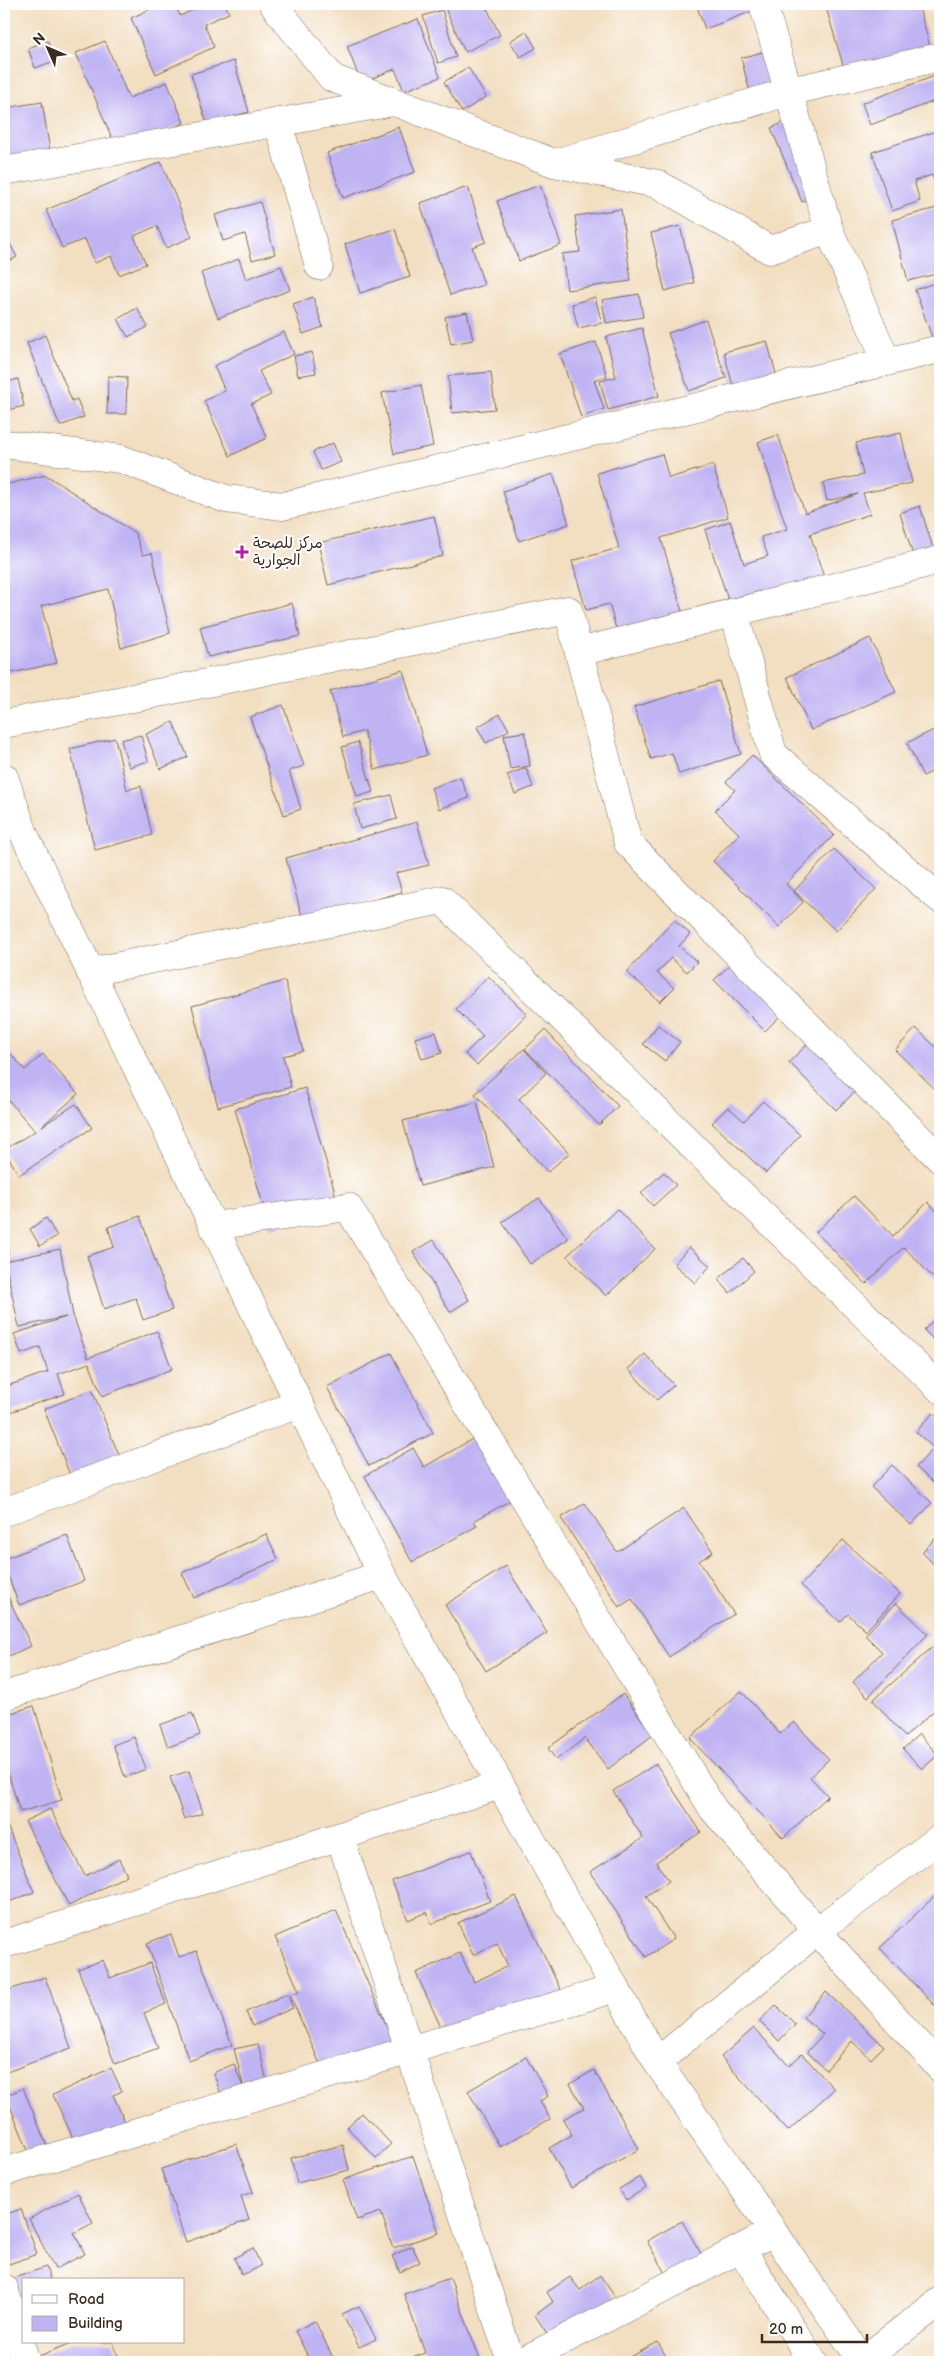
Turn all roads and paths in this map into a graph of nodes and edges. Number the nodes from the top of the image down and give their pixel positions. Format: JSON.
{"nodes":[{"id":1,"x":273,"y":4,"type":"edge"},
{"id":2,"x":763,"y":4,"type":"edge"},
{"id":3,"x":940,"y":57,"type":"edge"},
{"id":4,"x":787,"y":92,"type":"junction"},
{"id":5,"x":394,"y":102,"type":"junction"},
{"id":6,"x":278,"y":122,"type":"junction"},
{"id":7,"x":554,"y":164,"type":"junction"},
{"id":8,"x":4,"y":171,"type":"edge"},
{"id":9,"x":829,"y":230,"type":"junction"},
{"id":10,"x":319,"y":266,"type":"dead end"},
{"id":11,"x":940,"y":349,"type":"edge"},
{"id":12,"x":887,"y":362,"type":"junction"},
{"id":13,"x":4,"y":444,"type":"edge"},
{"id":14,"x":940,"y":560,"type":"edge"},
{"id":15,"x":734,"y":612,"type":"junction"},
{"id":16,"x":579,"y":652,"type":"junction"},
{"id":17,"x":4,"y":724,"type":"edge"},
{"id":18,"x":4,"y":777,"type":"edge"},
{"id":19,"x":940,"y":899,"type":"edge"},
{"id":20,"x":90,"y":972,"type":"junction"},
{"id":21,"x":940,"y":1159,"type":"edge"},
{"id":22,"x":213,"y":1226,"type":"junction"},
{"id":23,"x":940,"y":1389,"type":"edge"},
{"id":24,"x":299,"y":1404,"type":"junction"},
{"id":25,"x":4,"y":1512,"type":"edge"},
{"id":26,"x":382,"y":1574,"type":"junction"},
{"id":27,"x":4,"y":1696,"type":"edge"},
{"id":28,"x":500,"y":1785,"type":"junction"},
{"id":29,"x":340,"y":1837,"type":"junction"},
{"id":30,"x":940,"y":1838,"type":"edge"},
{"id":31,"x":816,"y":1930,"type":"junction"},
{"id":32,"x":4,"y":1944,"type":"edge"},
{"id":33,"x":616,"y":1988,"type":"junction"},
{"id":34,"x":409,"y":2050,"type":"junction"},
{"id":35,"x":657,"y":2062,"type":"junction"},
{"id":36,"x":940,"y":2068,"type":"edge"},
{"id":37,"x":4,"y":2172,"type":"edge"},
{"id":38,"x":773,"y":2232,"type":"junction"},
{"id":39,"x":740,"y":2249,"type":"junction"},
{"id":40,"x":4,"y":2288,"type":"edge"},
{"id":41,"x":940,"y":2301,"type":"edge"},
{"id":42,"x":17,"y":2351,"type":"edge"},
{"id":43,"x":512,"y":2362,"type":"edge"},
{"id":44,"x":521,"y":2362,"type":"edge"},
{"id":45,"x":813,"y":2362,"type":"edge"},
{"id":46,"x":862,"y":2362,"type":"edge"}],
"edges":[{"from":1,"to":5,"type":"street"},
{"from":2,"to":4,"type":"street"},
{"from":3,"to":4,"type":"street"},
{"from":4,"to":7,"type":"street"},
{"from":4,"to":9,"type":"street"},
{"from":5,"to":6,"type":"street"},
{"from":5,"to":7,"type":"street"},
{"from":6,"to":8,"type":"street"},
{"from":6,"to":10,"type":"street"},
{"from":7,"to":9,"type":"street"},
{"from":9,"to":12,"type":"street"},
{"from":11,"to":12,"type":"street"},
{"from":12,"to":13,"type":"street"},
{"from":14,"to":15,"type":"street"},
{"from":15,"to":16,"type":"street"},
{"from":15,"to":19,"type":"street"},
{"from":16,"to":17,"type":"street"},
{"from":16,"to":21,"type":"street"},
{"from":18,"to":20,"type":"street"},
{"from":20,"to":22,"type":"street"},
{"from":20,"to":23,"type":"street"},
{"from":22,"to":24,"type":"street"},
{"from":22,"to":31,"type":"street"},
{"from":24,"to":25,"type":"street"},
{"from":24,"to":26,"type":"street"},
{"from":26,"to":27,"type":"street"},
{"from":26,"to":28,"type":"street"},
{"from":28,"to":29,"type":"street"},
{"from":28,"to":33,"type":"street"},
{"from":29,"to":32,"type":"street"},
{"from":29,"to":34,"type":"street"},
{"from":30,"to":31,"type":"street"},
{"from":31,"to":35,"type":"street"},
{"from":31,"to":36,"type":"street"},
{"from":33,"to":34,"type":"street"},
{"from":33,"to":35,"type":"street"},
{"from":34,"to":37,"type":"street"},
{"from":34,"to":43,"type":"street"},
{"from":35,"to":38,"type":"street"},
{"from":38,"to":39,"type":"street"},
{"from":38,"to":46,"type":"street"},
{"from":39,"to":44,"type":"street"},
{"from":39,"to":45,"type":"street"},
{"from":40,"to":42,"type":"street"},
{"from":41,"to":46,"type":"street"}]}
